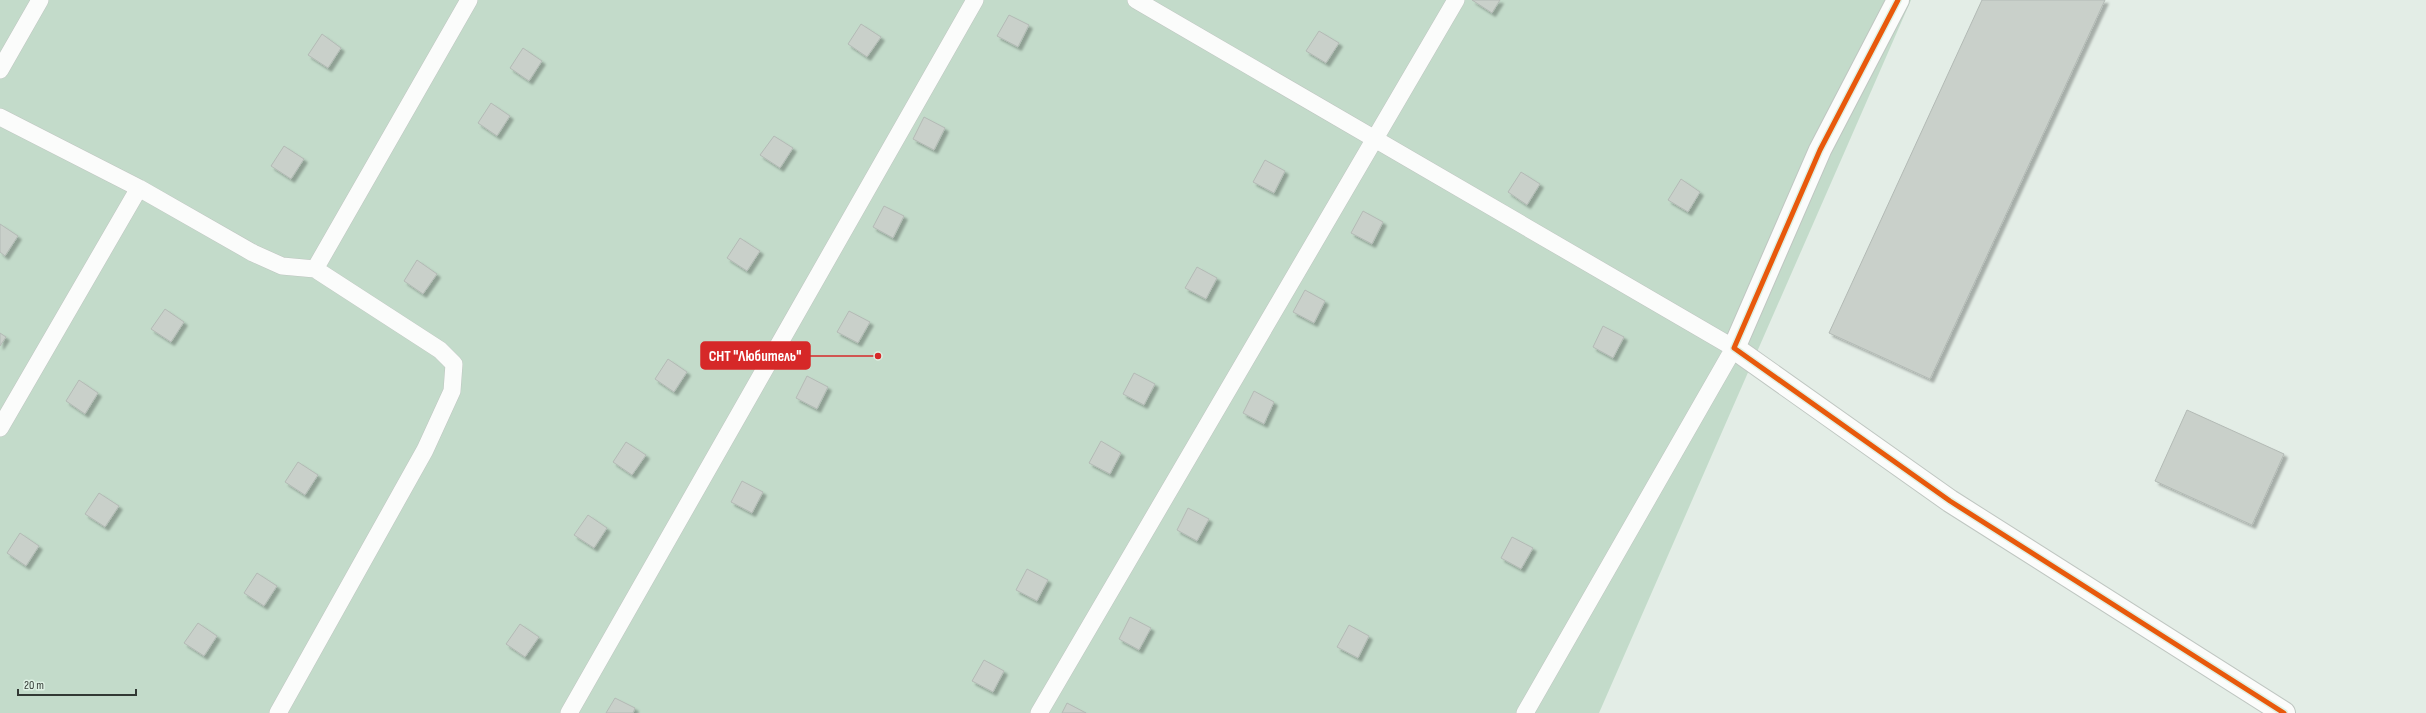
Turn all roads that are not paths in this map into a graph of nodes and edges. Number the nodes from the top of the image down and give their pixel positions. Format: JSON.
{"nodes":[{"id":1,"x":40,"y":0,"type":"edge"},
{"id":2,"x":469,"y":0,"type":"edge"},
{"id":3,"x":975,"y":0,"type":"edge"},
{"id":4,"x":1136,"y":0,"type":"edge"},
{"id":5,"x":1456,"y":0,"type":"edge"},
{"id":6,"x":1898,"y":0,"type":"edge"},
{"id":7,"x":0,"y":70,"type":"edge"},
{"id":8,"x":0,"y":117,"type":"edge"},
{"id":9,"x":1374,"y":139,"type":"junction"},
{"id":10,"x":139,"y":188,"type":"junction"},
{"id":11,"x":315,"y":269,"type":"junction"},
{"id":12,"x":1734,"y":348,"type":"junction"},
{"id":13,"x":0,"y":428,"type":"edge"},
{"id":14,"x":278,"y":713,"type":"edge"},
{"id":15,"x":569,"y":713,"type":"edge"},
{"id":16,"x":1039,"y":713,"type":"edge"},
{"id":17,"x":1525,"y":713,"type":"edge"},
{"id":18,"x":2284,"y":713,"type":"edge"}],
"edges":[{"from":1,"to":7,"type":"lane"},
{"from":2,"to":11,"type":"lane"},
{"from":3,"to":15,"type":"lane"},
{"from":4,"to":9,"type":"lane"},
{"from":5,"to":9,"type":"lane"},
{"from":6,"to":12,"type":"street"},
{"from":8,"to":10,"type":"lane"},
{"from":9,"to":12,"type":"lane"},
{"from":9,"to":16,"type":"lane"},
{"from":10,"to":11,"type":"lane"},
{"from":10,"to":13,"type":"lane"},
{"from":11,"to":14,"type":"lane"},
{"from":12,"to":17,"type":"lane"},
{"from":12,"to":18,"type":"street"}]}
